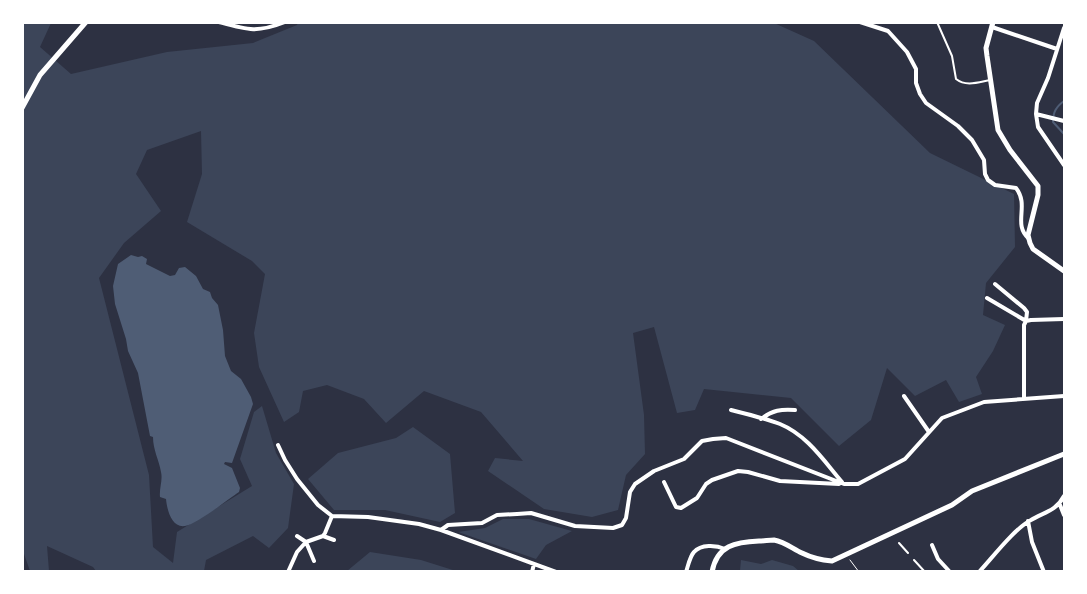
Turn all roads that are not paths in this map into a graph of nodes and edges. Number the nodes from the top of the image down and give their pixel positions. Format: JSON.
{"nodes":[{"id":1,"x":86,"y":22,"type":"edge"},
{"id":2,"x":219,"y":22,"type":"edge"},
{"id":3,"x":285,"y":22,"type":"edge"},
{"id":4,"x":860,"y":22,"type":"edge"},
{"id":5,"x":937,"y":22,"type":"edge"},
{"id":6,"x":992,"y":25,"type":"edge"},
{"id":7,"x":1064,"y":28,"type":"edge"},
{"id":8,"x":1058,"y":49,"type":"junction"},
{"id":9,"x":990,"y":80,"type":"junction"},
{"id":10,"x":22,"y":108,"type":"edge"},
{"id":11,"x":1036,"y":114,"type":"junction"},
{"id":12,"x":1064,"y":121,"type":"edge"},
{"id":13,"x":1064,"y":165,"type":"edge"},
{"id":14,"x":1029,"y":239,"type":"junction"},
{"id":15,"x":1064,"y":271,"type":"edge"},
{"id":16,"x":995,"y":284,"type":"dead end"},
{"id":17,"x":987,"y":298,"type":"dead end"},
{"id":18,"x":1064,"y":319,"type":"edge"},
{"id":19,"x":1026,"y":321,"type":"junction"},
{"id":20,"x":904,"y":396,"type":"dead end"},
{"id":21,"x":1064,"y":396,"type":"edge"},
{"id":22,"x":1024,"y":399,"type":"junction"},
{"id":23,"x":731,"y":410,"type":"dead end"},
{"id":24,"x":795,"y":410,"type":"dead end"},
{"id":25,"x":761,"y":419,"type":"junction"},
{"id":26,"x":929,"y":432,"type":"junction"},
{"id":27,"x":278,"y":445,"type":"dead end"},
{"id":28,"x":1064,"y":454,"type":"edge"},
{"id":29,"x":664,"y":482,"type":"dead end"},
{"id":30,"x":844,"y":484,"type":"junction"},
{"id":31,"x":1064,"y":496,"type":"edge"},
{"id":32,"x":1060,"y":505,"type":"junction"},
{"id":33,"x":1064,"y":515,"type":"edge"},
{"id":34,"x":332,"y":516,"type":"junction"},
{"id":35,"x":1028,"y":521,"type":"junction"},
{"id":36,"x":442,"y":530,"type":"junction"},
{"id":37,"x":297,"y":536,"type":"dead end"},
{"id":38,"x":323,"y":536,"type":"junction"},
{"id":39,"x":334,"y":540,"type":"dead end"},
{"id":40,"x":306,"y":542,"type":"junction"},
{"id":41,"x":899,"y":542,"type":"dead end"},
{"id":42,"x":932,"y":545,"type":"dead end"},
{"id":43,"x":725,"y":549,"type":"junction"},
{"id":44,"x":908,"y":553,"type":"dead end"},
{"id":45,"x":914,"y":560,"type":"dead end"},
{"id":46,"x":314,"y":561,"type":"dead end"},
{"id":47,"x":534,"y":564,"type":"junction"},
{"id":48,"x":288,"y":572,"type":"edge"},
{"id":49,"x":532,"y":572,"type":"edge"},
{"id":50,"x":556,"y":572,"type":"edge"},
{"id":51,"x":686,"y":572,"type":"edge"},
{"id":52,"x":712,"y":572,"type":"edge"},
{"id":53,"x":925,"y":572,"type":"edge"},
{"id":54,"x":950,"y":572,"type":"edge"},
{"id":55,"x":979,"y":572,"type":"edge"},
{"id":56,"x":1044,"y":572,"type":"edge"}],
"edges":[{"from":1,"to":10,"type":"street"},
{"from":2,"to":3,"type":"street"},
{"from":4,"to":14,"type":"street"},
{"from":5,"to":9,"type":"lane"},
{"from":6,"to":8,"type":"street"},
{"from":6,"to":9,"type":"street"},
{"from":7,"to":8,"type":"street"},
{"from":8,"to":11,"type":"street"},
{"from":9,"to":14,"type":"street"},
{"from":11,"to":12,"type":"street"},
{"from":11,"to":13,"type":"street"},
{"from":14,"to":15,"type":"street"},
{"from":16,"to":19,"type":"street"},
{"from":17,"to":19,"type":"street"},
{"from":18,"to":19,"type":"street"},
{"from":19,"to":22,"type":"street"},
{"from":20,"to":26,"type":"street"},
{"from":21,"to":22,"type":"street"},
{"from":22,"to":26,"type":"street"},
{"from":23,"to":25,"type":"street"},
{"from":24,"to":25,"type":"street"},
{"from":25,"to":30,"type":"street"},
{"from":26,"to":30,"type":"street"},
{"from":27,"to":34,"type":"street"},
{"from":28,"to":43,"type":"street"},
{"from":29,"to":30,"type":"street"},
{"from":30,"to":36,"type":"street"},
{"from":31,"to":32,"type":"street"},
{"from":32,"to":33,"type":"street"},
{"from":32,"to":35,"type":"street"},
{"from":34,"to":36,"type":"street"},
{"from":34,"to":38,"type":"street"},
{"from":35,"to":55,"type":"street"},
{"from":35,"to":56,"type":"street"},
{"from":36,"to":47,"type":"street"},
{"from":37,"to":40,"type":"street"},
{"from":38,"to":39,"type":"street"},
{"from":38,"to":40,"type":"street"},
{"from":40,"to":46,"type":"street"},
{"from":40,"to":48,"type":"street"},
{"from":41,"to":44,"type":"lane"},
{"from":42,"to":54,"type":"street"},
{"from":43,"to":51,"type":"street"},
{"from":43,"to":52,"type":"street"},
{"from":45,"to":53,"type":"lane"},
{"from":47,"to":49,"type":"street"},
{"from":47,"to":50,"type":"street"}]}
